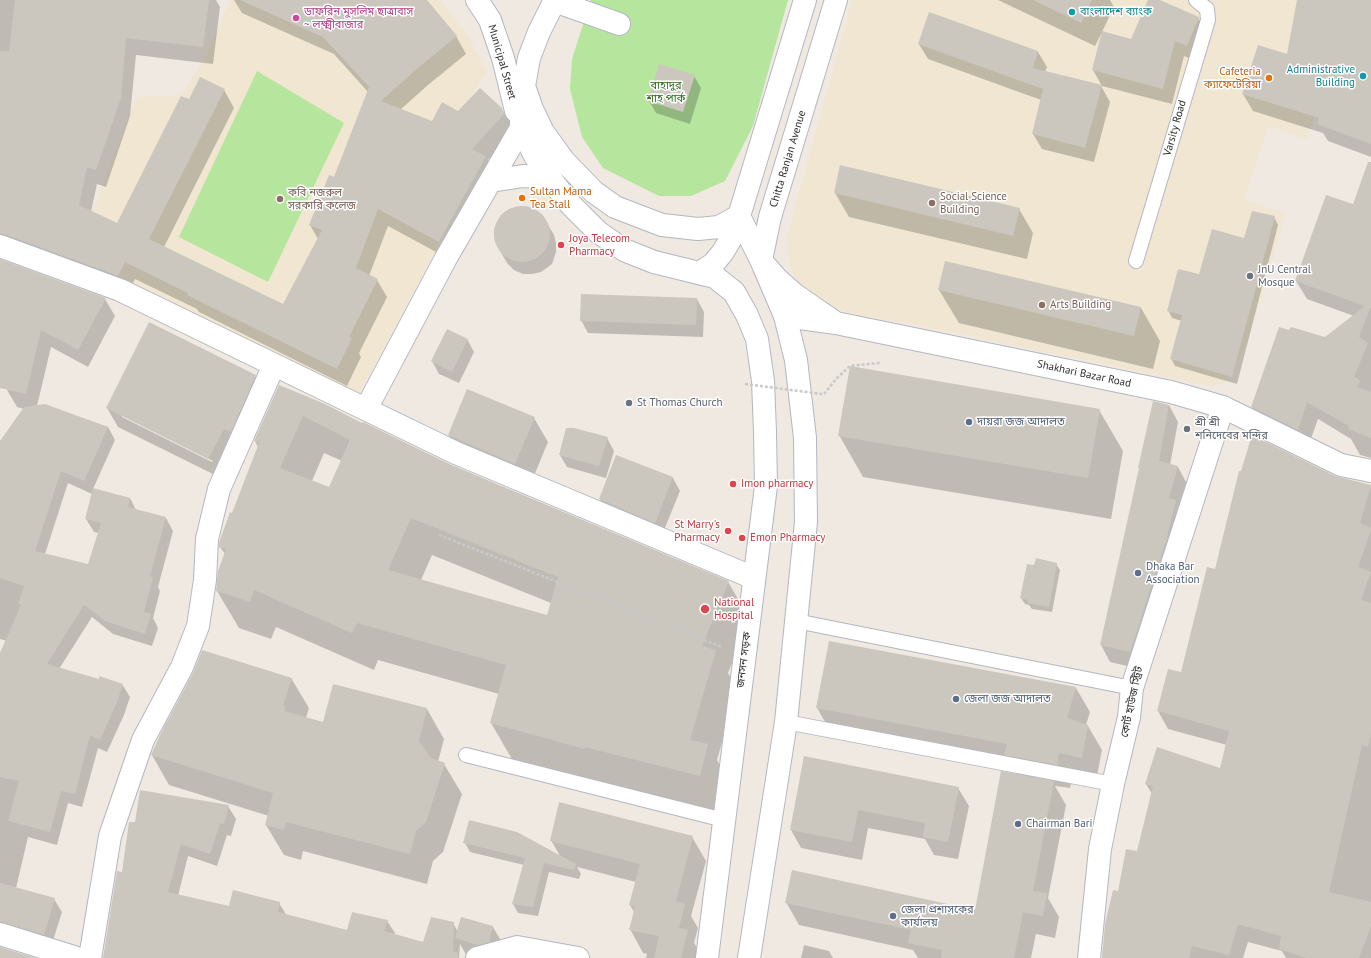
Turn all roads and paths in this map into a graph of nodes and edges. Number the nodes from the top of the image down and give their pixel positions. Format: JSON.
{"nodes":[{"id":1,"x":477,"y":0,"type":"edge"},
{"id":2,"x":554,"y":0,"type":"edge"},
{"id":3,"x":804,"y":0,"type":"edge"},
{"id":4,"x":836,"y":0,"type":"edge"},
{"id":5,"x":1196,"y":0,"type":"edge"},
{"id":6,"x":619,"y":24,"type":"dead end"},
{"id":7,"x":524,"y":86,"type":"junction"},
{"id":8,"x":521,"y":128,"type":"junction"},
{"id":9,"x":491,"y":181,"type":"junction"},
{"id":10,"x":553,"y":182,"type":"junction"},
{"id":11,"x":739,"y":216,"type":"junction"},
{"id":12,"x":0,"y":246,"type":"edge"},
{"id":13,"x":761,"y":260,"type":"junction"},
{"id":14,"x":1136,"y":261,"type":"dead end"},
{"id":15,"x":699,"y":273,"type":"junction"},
{"id":16,"x":748,"y":315,"type":"junction"},
{"id":17,"x":785,"y":316,"type":"junction"},
{"id":18,"x":836,"y":323,"type":"junction"},
{"id":19,"x":880,"y":363,"type":"dead end"},
{"id":20,"x":274,"y":365,"type":"junction"},
{"id":21,"x":745,"y":384,"type":"dead end"},
{"id":22,"x":1224,"y":407,"type":"junction"},
{"id":23,"x":366,"y":409,"type":"junction"},
{"id":24,"x":1371,"y":471,"type":"edge"},
{"id":25,"x":439,"y":535,"type":"dead end"},
{"id":26,"x":754,"y":578,"type":"junction"},
{"id":27,"x":796,"y":621,"type":"junction"},
{"id":28,"x":745,"y":656,"type":"junction"},
{"id":29,"x":1132,"y":688,"type":"junction"},
{"id":30,"x":786,"y":722,"type":"junction"},
{"id":31,"x":466,"y":755,"type":"dead end"},
{"id":32,"x":1113,"y":784,"type":"junction"},
{"id":33,"x":724,"y":820,"type":"junction"},
{"id":34,"x":0,"y":934,"type":"edge"},
{"id":35,"x":77,"y":958,"type":"edge"},
{"id":36,"x":90,"y":958,"type":"edge"},
{"id":37,"x":477,"y":958,"type":"edge"},
{"id":38,"x":578,"y":958,"type":"edge"},
{"id":39,"x":707,"y":958,"type":"edge"},
{"id":40,"x":749,"y":958,"type":"edge"},
{"id":41,"x":1089,"y":958,"type":"edge"}],
"edges":[{"from":1,"to":8,"type":"street","name":"Municipal Street"},
{"from":2,"to":6,"type":"street"},
{"from":2,"to":7,"type":"street","name":"Municipal Street"},
{"from":3,"to":11,"type":"street"},
{"from":4,"to":13,"type":"street","name":"Chitta Ranjan Avenue"},
{"from":5,"to":14,"type":"lane","name":"Varsity Road"},
{"from":7,"to":8,"type":"street","name":"Municipal Street"},
{"from":7,"to":11,"type":"street"},
{"from":8,"to":9,"type":"street"},
{"from":8,"to":10,"type":"street","name":"Municipal Street"},
{"from":9,"to":10,"type":"street"},
{"from":9,"to":23,"type":"street"},
{"from":10,"to":15,"type":"street","name":"Municipal Street"},
{"from":11,"to":13,"type":"street"},
{"from":11,"to":15,"type":"street"},
{"from":12,"to":20,"type":"street"},
{"from":13,"to":17,"type":"street"},
{"from":13,"to":18,"type":"street"},
{"from":15,"to":16,"type":"street","name":"Municipal Street"},
{"from":16,"to":17,"type":"street","name":"Shakhari Bazar Road"},
{"from":16,"to":26,"type":"street","name":"জনসন সড়ক"},
{"from":17,"to":18,"type":"street","name":"Shakhari Bazar Road"},
{"from":17,"to":27,"type":"street"},
{"from":18,"to":22,"type":"street","name":"Shakhari Bazar Road"},
{"from":19,"to":21,"type":"path","bridge":true},
{"from":20,"to":23,"type":"street"},
{"from":20,"to":36,"type":"street"},
{"from":22,"to":24,"type":"street","name":"Shakhari Bazar Road"},
{"from":22,"to":29,"type":"street","name":"কোর্ট হাউজ স্ট্রিট"},
{"from":23,"to":26,"type":"street"},
{"from":25,"to":28,"type":"path"},
{"from":26,"to":28,"type":"street","name":"জনসন সড়ক"},
{"from":27,"to":29,"type":"lane"},
{"from":27,"to":30,"type":"street"},
{"from":28,"to":33,"type":"street","name":"জনসন সড়ক"},
{"from":29,"to":32,"type":"street","name":"কোর্ট হাউজ স্ট্রিট"},
{"from":30,"to":32,"type":"lane"},
{"from":30,"to":40,"type":"street"},
{"from":31,"to":33,"type":"lane"},
{"from":32,"to":41,"type":"street","name":"কোর্ট হাউজ স্ট্রিট"},
{"from":33,"to":39,"type":"street","name":"জনসন সড়ক"},
{"from":34,"to":35,"type":"street"},
{"from":37,"to":38,"type":"street"}]}
